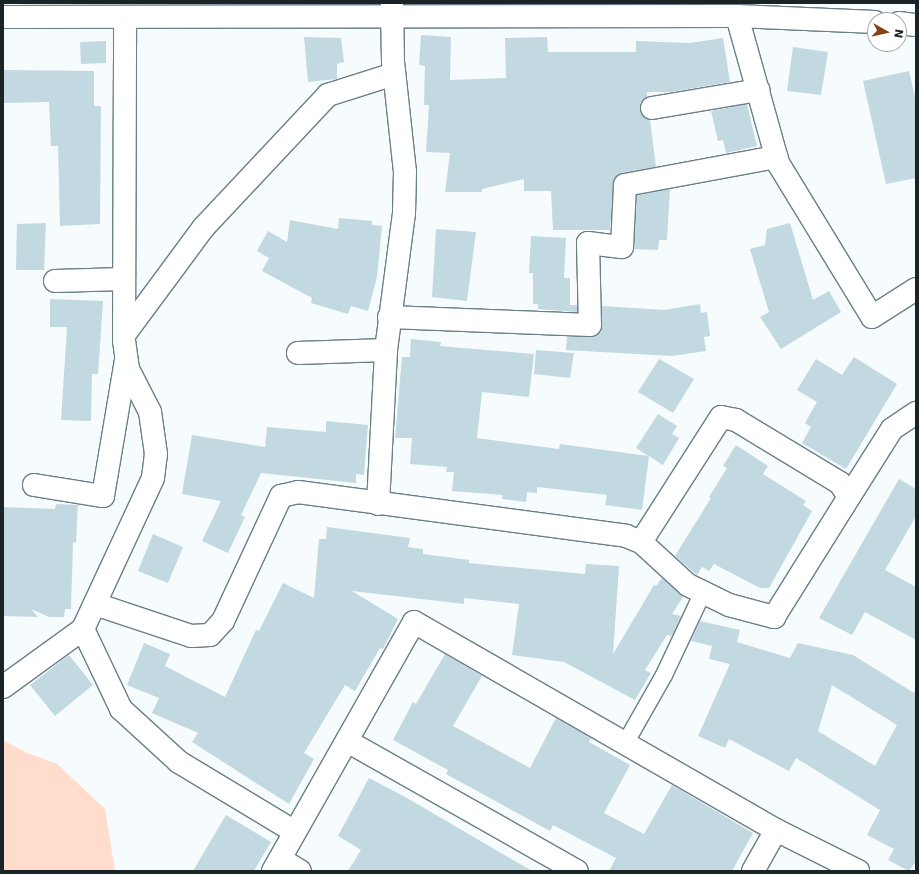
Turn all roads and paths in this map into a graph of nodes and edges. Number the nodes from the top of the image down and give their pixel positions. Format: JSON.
{"nodes":[{"id":1,"x":393,"y":9,"type":"edge"},
{"id":2,"x":744,"y":12,"type":"edge"},
{"id":3,"x":867,"y":15,"type":"edge"},
{"id":4,"x":3,"y":16,"type":"edge"},
{"id":5,"x":125,"y":17,"type":"junction"},
{"id":6,"x":394,"y":74,"type":"junction"},
{"id":7,"x":758,"y":90,"type":"junction"},
{"id":8,"x":652,"y":108,"type":"dead end"},
{"id":9,"x":776,"y":157,"type":"junction"},
{"id":10,"x":124,"y":279,"type":"junction"},
{"id":11,"x":55,"y":281,"type":"dead end"},
{"id":12,"x":916,"y":289,"type":"edge"},
{"id":13,"x":389,"y":317,"type":"junction"},
{"id":14,"x":124,"y":335,"type":"junction"},
{"id":15,"x":386,"y":350,"type":"junction"},
{"id":16,"x":298,"y":353,"type":"dead end"},
{"id":17,"x":126,"y":359,"type":"junction"},
{"id":18,"x":916,"y":413,"type":"edge"},
{"id":19,"x":34,"y":485,"type":"dead end"},
{"id":20,"x":849,"y":496,"type":"junction"},
{"id":21,"x":378,"y":504,"type":"junction"},
{"id":22,"x":641,"y":542,"type":"junction"},
{"id":23,"x":703,"y":592,"type":"junction"},
{"id":24,"x":95,"y":604,"type":"junction"},
{"id":25,"x":83,"y":629,"type":"junction"},
{"id":26,"x":3,"y":687,"type":"edge"},
{"id":27,"x":347,"y":741,"type":"junction"},
{"id":28,"x":626,"y":742,"type":"junction"},
{"id":29,"x":776,"y":830,"type":"junction"},
{"id":30,"x":295,"y":832,"type":"junction"},
{"id":31,"x":276,"y":865,"type":"edge"},
{"id":32,"x":300,"y":871,"type":"edge"},
{"id":33,"x":577,"y":871,"type":"edge"},
{"id":34,"x":753,"y":871,"type":"edge"},
{"id":35,"x":858,"y":871,"type":"edge"}],
"edges":[{"from":1,"to":2,"type":"street"},
{"from":1,"to":5,"type":"street"},
{"from":1,"to":6,"type":"street"},
{"from":2,"to":3,"type":"street"},
{"from":2,"to":7,"type":"street"},
{"from":4,"to":5,"type":"street"},
{"from":5,"to":10,"type":"street"},
{"from":6,"to":13,"type":"street"},
{"from":6,"to":14,"type":"street"},
{"from":7,"to":8,"type":"street"},
{"from":7,"to":9,"type":"street"},
{"from":9,"to":12,"type":"street"},
{"from":9,"to":13,"type":"street"},
{"from":10,"to":11,"type":"street"},
{"from":10,"to":14,"type":"street"},
{"from":13,"to":15,"type":"street"},
{"from":14,"to":17,"type":"street"},
{"from":15,"to":16,"type":"street"},
{"from":15,"to":21,"type":"street"},
{"from":17,"to":19,"type":"street"},
{"from":17,"to":24,"type":"street"},
{"from":18,"to":20,"type":"street"},
{"from":20,"to":22,"type":"street"},
{"from":20,"to":23,"type":"street"},
{"from":21,"to":22,"type":"street"},
{"from":21,"to":24,"type":"street"},
{"from":22,"to":23,"type":"street"},
{"from":23,"to":28,"type":"lane"},
{"from":24,"to":25,"type":"street"},
{"from":25,"to":26,"type":"street"},
{"from":25,"to":30,"type":"street"},
{"from":27,"to":28,"type":"street"},
{"from":27,"to":30,"type":"street"},
{"from":27,"to":33,"type":"street"},
{"from":28,"to":29,"type":"street"},
{"from":29,"to":34,"type":"street"},
{"from":29,"to":35,"type":"street"},
{"from":30,"to":31,"type":"street"},
{"from":31,"to":32,"type":"street"}]}
